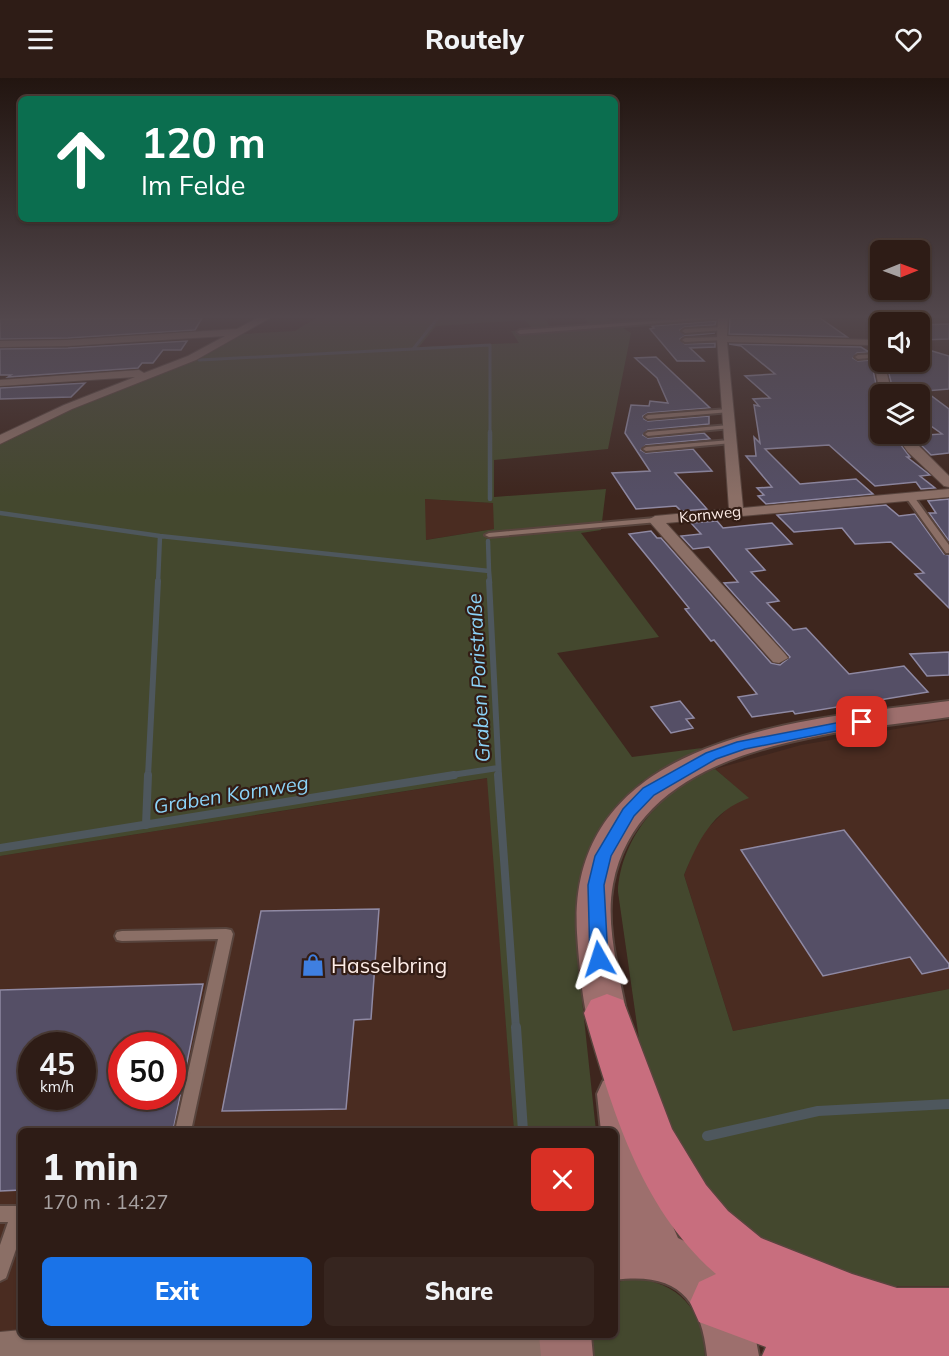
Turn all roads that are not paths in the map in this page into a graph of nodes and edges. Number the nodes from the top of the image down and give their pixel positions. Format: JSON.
{"nodes":[{"id":1,"x":68,"y":378,"type":"edge"},
{"id":2,"x":143,"y":378,"type":"edge"},
{"id":3,"x":726,"y":378,"type":"edge"},
{"id":4,"x":0,"y":382,"type":"edge"},
{"id":5,"x":728,"y":411,"type":"junction"},
{"id":6,"x":648,"y":417,"type":"dead end"},
{"id":7,"x":35,"y":422,"type":"junction"},
{"id":8,"x":0,"y":425,"type":"edge"},
{"id":9,"x":729,"y":428,"type":"junction"},
{"id":10,"x":648,"y":434,"type":"dead end"},
{"id":11,"x":0,"y":440,"type":"edge"},
{"id":12,"x":730,"y":442,"type":"junction"},
{"id":13,"x":909,"y":444,"type":"edge"},
{"id":14,"x":646,"y":449,"type":"dead end"},
{"id":15,"x":949,"y":483,"type":"edge"},
{"id":16,"x":949,"y":493,"type":"edge"},
{"id":17,"x":909,"y":496,"type":"junction"},
{"id":18,"x":736,"y":511,"type":"junction"},
{"id":19,"x":655,"y":520,"type":"junction"},
{"id":20,"x":489,"y":535,"type":"dead end"},
{"id":21,"x":949,"y":551,"type":"edge"},
{"id":22,"x":779,"y":658,"type":"dead end"},
{"id":23,"x":949,"y":709,"type":"edge"},
{"id":24,"x":122,"y":936,"type":"dead end"},
{"id":25,"x":608,"y":1012,"type":"junction"},
{"id":26,"x":184,"y":1128,"type":"edge"},
{"id":27,"x":0,"y":1214,"type":"edge"},
{"id":28,"x":18,"y":1214,"type":"edge"},
{"id":29,"x":18,"y":1220,"type":"edge"},
{"id":30,"x":631,"y":1256,"type":"edge"},
{"id":31,"x":0,"y":1271,"type":"edge"},
{"id":32,"x":719,"y":1302,"type":"junction"},
{"id":33,"x":927,"y":1334,"type":"edge"},
{"id":34,"x":512,"y":1338,"type":"edge"},
{"id":35,"x":565,"y":1338,"type":"edge"},
{"id":36,"x":348,"y":1340,"type":"edge"},
{"id":37,"x":254,"y":1341,"type":"edge"},
{"id":38,"x":141,"y":1342,"type":"edge"},
{"id":39,"x":0,"y":1355,"type":"edge"},
{"id":40,"x":554,"y":1356,"type":"edge"},
{"id":41,"x":567,"y":1356,"type":"edge"},
{"id":42,"x":733,"y":1356,"type":"edge"},
{"id":43,"x":792,"y":1356,"type":"edge"}],
"edges":[{"from":1,"to":4,"type":"street"},
{"from":2,"to":7,"type":"street"},
{"from":3,"to":5,"type":"street"},
{"from":5,"to":6,"type":"lane"},
{"from":5,"to":9,"type":"street"},
{"from":7,"to":8,"type":"street"},
{"from":7,"to":11,"type":"street"},
{"from":9,"to":10,"type":"lane"},
{"from":9,"to":12,"type":"street"},
{"from":12,"to":14,"type":"lane"},
{"from":12,"to":18,"type":"street"},
{"from":13,"to":15,"type":"street"},
{"from":16,"to":17,"type":"street","name":"Kornweg"},
{"from":17,"to":18,"type":"street","name":"Kornweg"},
{"from":17,"to":21,"type":"lane"},
{"from":18,"to":19,"type":"street","name":"Kornweg"},
{"from":19,"to":20,"type":"lane"},
{"from":19,"to":22,"type":"street","name":"Kornweg"},
{"from":23,"to":25,"type":"main road"},
{"from":24,"to":26,"type":"lane"},
{"from":25,"to":30,"type":"main road"},
{"from":25,"to":33,"type":"highway"},
{"from":27,"to":28,"type":"lane"},
{"from":29,"to":31,"type":"lane"},
{"from":30,"to":32,"type":"main road"},
{"from":32,"to":33,"type":"highway"},
{"from":32,"to":42,"type":"main road"},
{"from":33,"to":43,"type":"highway"},
{"from":34,"to":36,"type":"street"},
{"from":34,"to":40,"type":"street"},
{"from":35,"to":41,"type":"main road"},
{"from":36,"to":37,"type":"street"},
{"from":37,"to":38,"type":"street"},
{"from":38,"to":39,"type":"street"}]}
